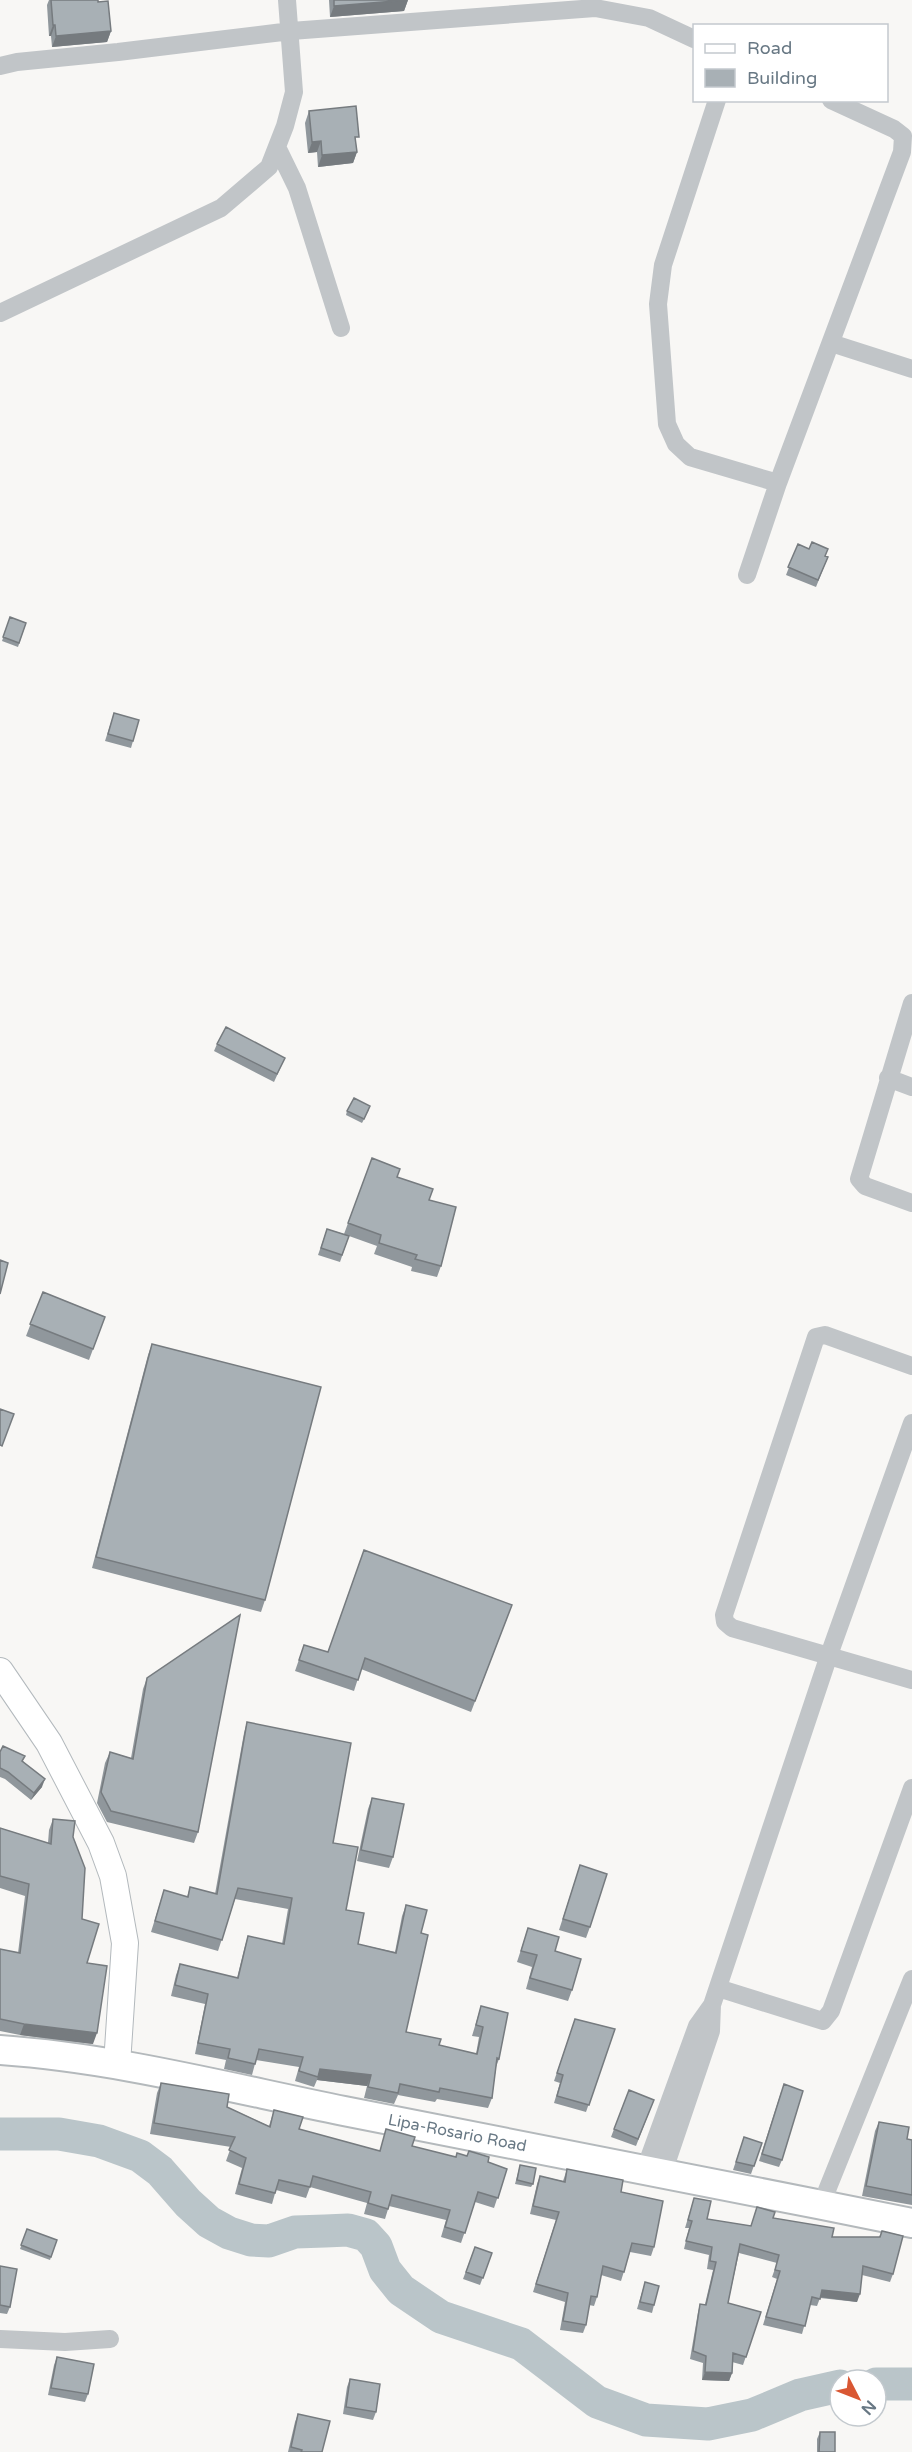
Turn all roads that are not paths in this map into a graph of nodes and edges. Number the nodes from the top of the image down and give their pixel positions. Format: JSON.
{"nodes":[{"id":1,"x":287,"y":0,"type":"edge"},
{"id":2,"x":291,"y":31,"type":"junction"},
{"id":3,"x":693,"y":39,"type":"edge"},
{"id":4,"x":0,"y":66,"type":"edge"},
{"id":5,"x":716,"y":102,"type":"edge"},
{"id":6,"x":835,"y":102,"type":"edge"},
{"id":7,"x":277,"y":147,"type":"junction"},
{"id":8,"x":0,"y":313,"type":"edge"},
{"id":9,"x":341,"y":328,"type":"dead end"},
{"id":10,"x":831,"y":344,"type":"junction"},
{"id":11,"x":912,"y":369,"type":"edge"},
{"id":12,"x":778,"y":483,"type":"junction"},
{"id":13,"x":747,"y":575,"type":"dead end"},
{"id":14,"x":912,"y":1003,"type":"edge"},
{"id":15,"x":888,"y":1078,"type":"junction"},
{"id":16,"x":912,"y":1087,"type":"edge"},
{"id":17,"x":912,"y":1203,"type":"edge"},
{"id":18,"x":912,"y":1366,"type":"edge"},
{"id":19,"x":912,"y":1423,"type":"edge"},
{"id":20,"x":829,"y":1655,"type":"junction"},
{"id":21,"x":0,"y":1671,"type":"edge"},
{"id":22,"x":912,"y":1680,"type":"edge"},
{"id":23,"x":912,"y":1788,"type":"edge"},
{"id":24,"x":912,"y":1979,"type":"edge"},
{"id":25,"x":715,"y":1997,"type":"junction"},
{"id":26,"x":0,"y":2050,"type":"edge"},
{"id":27,"x":117,"y":2064,"type":"junction"},
{"id":28,"x":654,"y":2171,"type":"junction"},
{"id":29,"x":821,"y":2205,"type":"junction"},
{"id":30,"x":912,"y":2223,"type":"edge"},
{"id":31,"x":0,"y":2339,"type":"edge"},
{"id":32,"x":110,"y":2339,"type":"dead end"}],
"edges":[{"from":1,"to":2,"type":"street"},
{"from":2,"to":3,"type":"street"},
{"from":2,"to":4,"type":"street"},
{"from":2,"to":7,"type":"street"},
{"from":5,"to":12,"type":"street"},
{"from":6,"to":10,"type":"street"},
{"from":7,"to":8,"type":"street"},
{"from":7,"to":9,"type":"street"},
{"from":10,"to":11,"type":"street"},
{"from":10,"to":12,"type":"street"},
{"from":12,"to":13,"type":"street"},
{"from":14,"to":15,"type":"street"},
{"from":15,"to":16,"type":"street"},
{"from":15,"to":17,"type":"street"},
{"from":18,"to":20,"type":"street"},
{"from":19,"to":20,"type":"street"},
{"from":20,"to":22,"type":"street"},
{"from":20,"to":25,"type":"street"},
{"from":21,"to":27,"type":"street"},
{"from":23,"to":25,"type":"street"},
{"from":24,"to":29,"type":"street"},
{"from":25,"to":28,"type":"street"},
{"from":26,"to":27,"type":"main road","name":"Lipa-Rosario Road"},
{"from":27,"to":28,"type":"main road","name":"Lipa-Rosario Road"},
{"from":28,"to":29,"type":"main road","name":"Lipa-Rosario Road"},
{"from":29,"to":30,"type":"main road","name":"Lipa-Rosario Road"},
{"from":31,"to":32,"type":"street"}]}
